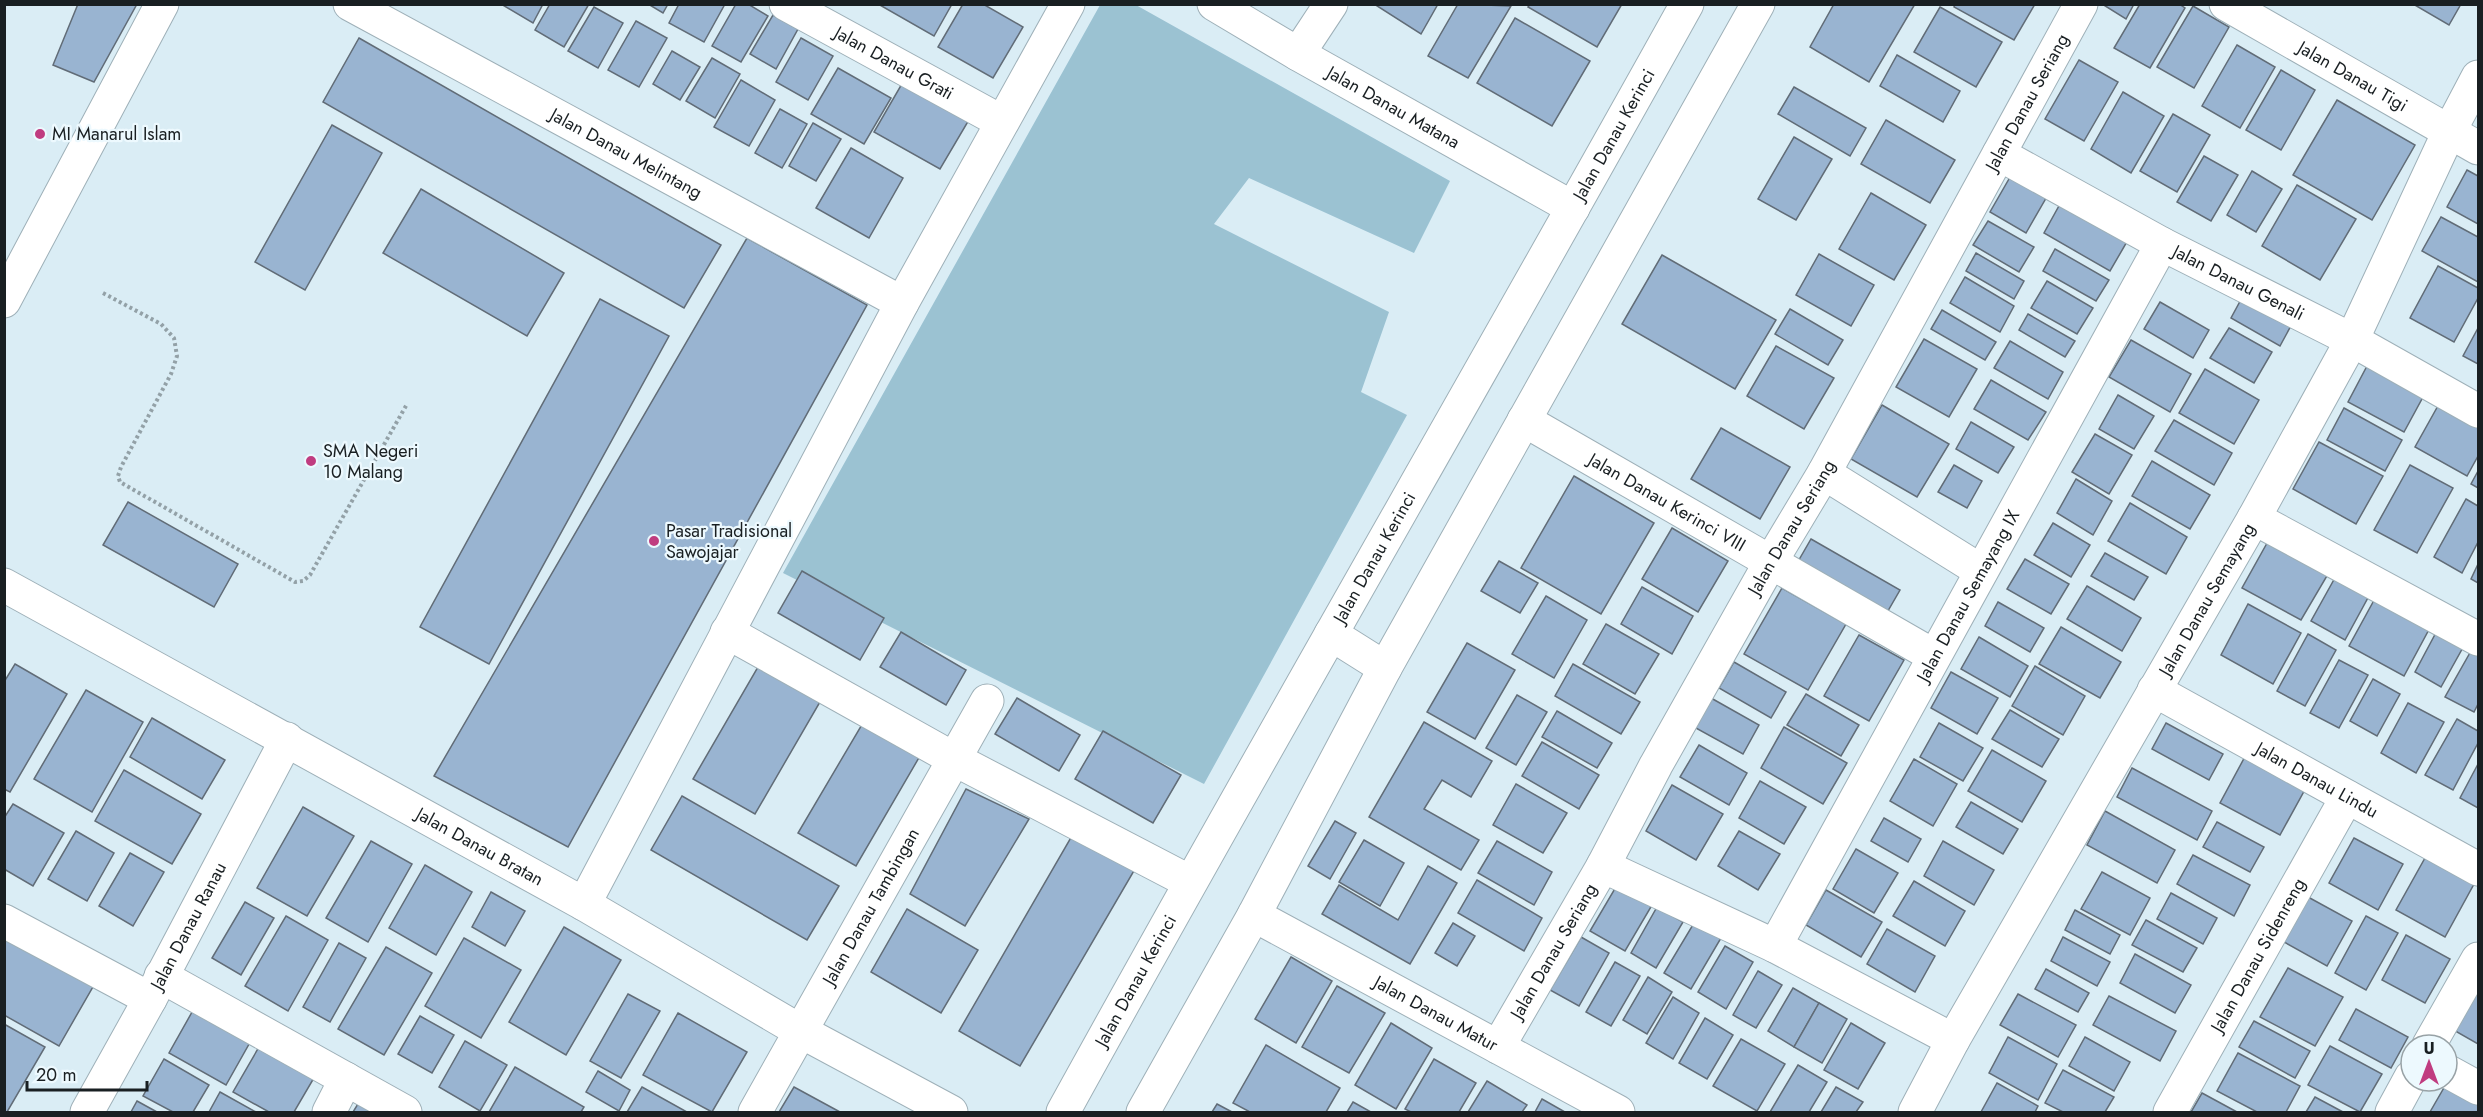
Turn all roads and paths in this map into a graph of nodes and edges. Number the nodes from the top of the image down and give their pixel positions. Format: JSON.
{"nodes":[{"id":1,"x":162,"y":4,"type":"edge"},
{"id":2,"x":350,"y":4,"type":"edge"},
{"id":3,"x":786,"y":4,"type":"edge"},
{"id":4,"x":1068,"y":4,"type":"edge"},
{"id":5,"x":1214,"y":4,"type":"edge"},
{"id":6,"x":1331,"y":4,"type":"edge"},
{"id":7,"x":1687,"y":4,"type":"edge"},
{"id":8,"x":1758,"y":4,"type":"edge"},
{"id":9,"x":2081,"y":4,"type":"edge"},
{"id":10,"x":2226,"y":4,"type":"edge"},
{"id":11,"x":1298,"y":54,"type":"junction"},
{"id":12,"x":2478,"y":77,"type":"edge"},
{"id":13,"x":1002,"y":122,"type":"junction"},
{"id":14,"x":2449,"y":132,"type":"junction"},
{"id":15,"x":2478,"y":148,"type":"edge"},
{"id":16,"x":1999,"y":154,"type":"junction"},
{"id":17,"x":1574,"y":208,"type":"junction"},
{"id":18,"x":2162,"y":244,"type":"junction"},
{"id":19,"x":103,"y":293,"type":"dead end"},
{"id":20,"x":4,"y":301,"type":"edge"},
{"id":21,"x":902,"y":303,"type":"junction"},
{"id":22,"x":2352,"y":340,"type":"junction"},
{"id":23,"x":407,"y":404,"type":"dead end"},
{"id":24,"x":2478,"y":411,"type":"edge"},
{"id":25,"x":1524,"y":420,"type":"junction"},
{"id":26,"x":1824,"y":473,"type":"junction"},
{"id":27,"x":2254,"y":518,"type":"junction"},
{"id":28,"x":1770,"y":563,"type":"junction"},
{"id":29,"x":1981,"y":571,"type":"junction"},
{"id":30,"x":4,"y":585,"type":"edge"},
{"id":31,"x":727,"y":632,"type":"junction"},
{"id":32,"x":1331,"y":634,"type":"junction"},
{"id":33,"x":2478,"y":639,"type":"edge"},
{"id":34,"x":1934,"y":656,"type":"junction"},
{"id":35,"x":1384,"y":668,"type":"junction"},
{"id":36,"x":2154,"y":690,"type":"junction"},
{"id":37,"x":987,"y":701,"type":"dead end"},
{"id":38,"x":287,"y":739,"type":"junction"},
{"id":39,"x":954,"y":759,"type":"junction"},
{"id":40,"x":2347,"y":797,"type":"junction"},
{"id":41,"x":1603,"y":867,"type":"junction"},
{"id":42,"x":2478,"y":869,"type":"edge"},
{"id":43,"x":1190,"y":882,"type":"junction"},
{"id":44,"x":584,"y":904,"type":"junction"},
{"id":45,"x":1254,"y":915,"type":"junction"},
{"id":46,"x":4,"y":921,"type":"edge"},
{"id":47,"x":1775,"y":946,"type":"junction"},
{"id":48,"x":2478,"y":958,"type":"edge"},
{"id":49,"x":156,"y":988,"type":"junction"},
{"id":50,"x":802,"y":1032,"type":"junction"},
{"id":51,"x":2436,"y":1033,"type":"edge"},
{"id":52,"x":1953,"y":1040,"type":"junction"},
{"id":53,"x":1498,"y":1047,"type":"junction"},
{"id":54,"x":2459,"y":1078,"type":"edge"},
{"id":55,"x":346,"y":1079,"type":"junction"},
{"id":56,"x":2478,"y":1088,"type":"edge"},
{"id":57,"x":2403,"y":1093,"type":"edge"},
{"id":58,"x":87,"y":1113,"type":"edge"},
{"id":59,"x":328,"y":1113,"type":"edge"},
{"id":60,"x":405,"y":1113,"type":"edge"},
{"id":61,"x":755,"y":1113,"type":"edge"},
{"id":62,"x":951,"y":1113,"type":"edge"},
{"id":63,"x":1063,"y":1113,"type":"edge"},
{"id":64,"x":1143,"y":1113,"type":"edge"},
{"id":65,"x":1618,"y":1113,"type":"edge"},
{"id":66,"x":1915,"y":1113,"type":"edge"},
{"id":67,"x":2170,"y":1113,"type":"edge"},
{"id":68,"x":2392,"y":1113,"type":"edge"}],
"edges":[{"from":1,"to":20,"type":"street"},
{"from":2,"to":21,"type":"street","name":"Jalan Danau Melintang"},
{"from":3,"to":13,"type":"street","name":"Jalan Danau Grati"},
{"from":4,"to":13,"type":"street"},
{"from":5,"to":11,"type":"street","name":"Jalan Danau Matana"},
{"from":6,"to":11,"type":"street"},
{"from":7,"to":17,"type":"street","name":"Jalan Danau Kerinci"},
{"from":8,"to":25,"type":"street"},
{"from":9,"to":16,"type":"street","name":"Jalan Danau Seriang"},
{"from":10,"to":14,"type":"street","name":"Jalan Danau Tigi"},
{"from":11,"to":17,"type":"street","name":"Jalan Danau Matana"},
{"from":12,"to":14,"type":"street","name":"Jalan Danau Semayang"},
{"from":13,"to":21,"type":"street"},
{"from":14,"to":15,"type":"street","name":"Jalan Danau Tigi"},
{"from":14,"to":22,"type":"street","name":"Jalan Danau Semayang"},
{"from":16,"to":18,"type":"street","name":"Jalan Danau Genali"},
{"from":16,"to":26,"type":"street","name":"Jalan Danau Seriang"},
{"from":17,"to":32,"type":"street","name":"Jalan Danau Kerinci"},
{"from":18,"to":22,"type":"street","name":"Jalan Danau Genali"},
{"from":18,"to":29,"type":"street","name":"Jalan Danau Semayang IX"},
{"from":19,"to":23,"type":"path"},
{"from":21,"to":31,"type":"street"},
{"from":22,"to":24,"type":"street","name":"Jalan Danau Genali"},
{"from":22,"to":27,"type":"street","name":"Jalan Danau Semayang"},
{"from":25,"to":28,"type":"street","name":"Jalan Danau Kerinci VIII"},
{"from":25,"to":35,"type":"street"},
{"from":26,"to":28,"type":"street","name":"Jalan Danau Seriang"},
{"from":26,"to":29,"type":"street"},
{"from":27,"to":33,"type":"street"},
{"from":27,"to":36,"type":"street","name":"Jalan Danau Semayang"},
{"from":28,"to":34,"type":"street","name":"Jalan Danau Kerinci VIII"},
{"from":28,"to":41,"type":"street","name":"Jalan Danau Seriang"},
{"from":29,"to":34,"type":"street","name":"Jalan Danau Semayang IX"},
{"from":30,"to":38,"type":"street","name":"Jalan Danau Bratan"},
{"from":31,"to":39,"type":"street"},
{"from":31,"to":44,"type":"street"},
{"from":32,"to":35,"type":"street"},
{"from":32,"to":43,"type":"street","name":"Jalan Danau Kerinci"},
{"from":34,"to":47,"type":"street","name":"Jalan Danau Semayang IX"},
{"from":35,"to":45,"type":"street"},
{"from":36,"to":40,"type":"street","name":"Jalan Danau Lindu"},
{"from":36,"to":52,"type":"street","name":"Jalan Danau Semayang"},
{"from":37,"to":39,"type":"street","name":"Jalan Danau Tambingan"},
{"from":38,"to":44,"type":"street","name":"Jalan Danau Bratan"},
{"from":38,"to":49,"type":"street","name":"Jalan Danau Ranau"},
{"from":39,"to":43,"type":"street"},
{"from":39,"to":50,"type":"street","name":"Jalan Danau Tambingan"},
{"from":40,"to":42,"type":"street","name":"Jalan Danau Lindu"},
{"from":40,"to":67,"type":"street","name":"Jalan Danau Sidenreng"},
{"from":41,"to":47,"type":"street"},
{"from":41,"to":53,"type":"street","name":"Jalan Danau Seriang"},
{"from":43,"to":63,"type":"street","name":"Jalan Danau Kerinci"},
{"from":44,"to":50,"type":"street","name":"Jalan Danau Bratan"},
{"from":45,"to":53,"type":"street","name":"Jalan Danau Matur"},
{"from":45,"to":64,"type":"street"},
{"from":46,"to":49,"type":"street"},
{"from":47,"to":52,"type":"street"},
{"from":48,"to":51,"type":"street"},
{"from":49,"to":55,"type":"street"},
{"from":49,"to":58,"type":"street","name":"Jalan Danau Ranau"},
{"from":50,"to":61,"type":"street","name":"Jalan Danau Tambingan"},
{"from":50,"to":62,"type":"street","name":"Jalan Danau Bratan"},
{"from":52,"to":66,"type":"street","name":"Jalan Danau Semayang"},
{"from":53,"to":65,"type":"street","name":"Jalan Danau Matur"},
{"from":54,"to":56,"type":"street"},
{"from":55,"to":59,"type":"street"},
{"from":55,"to":60,"type":"street"},
{"from":57,"to":68,"type":"street"}]}
